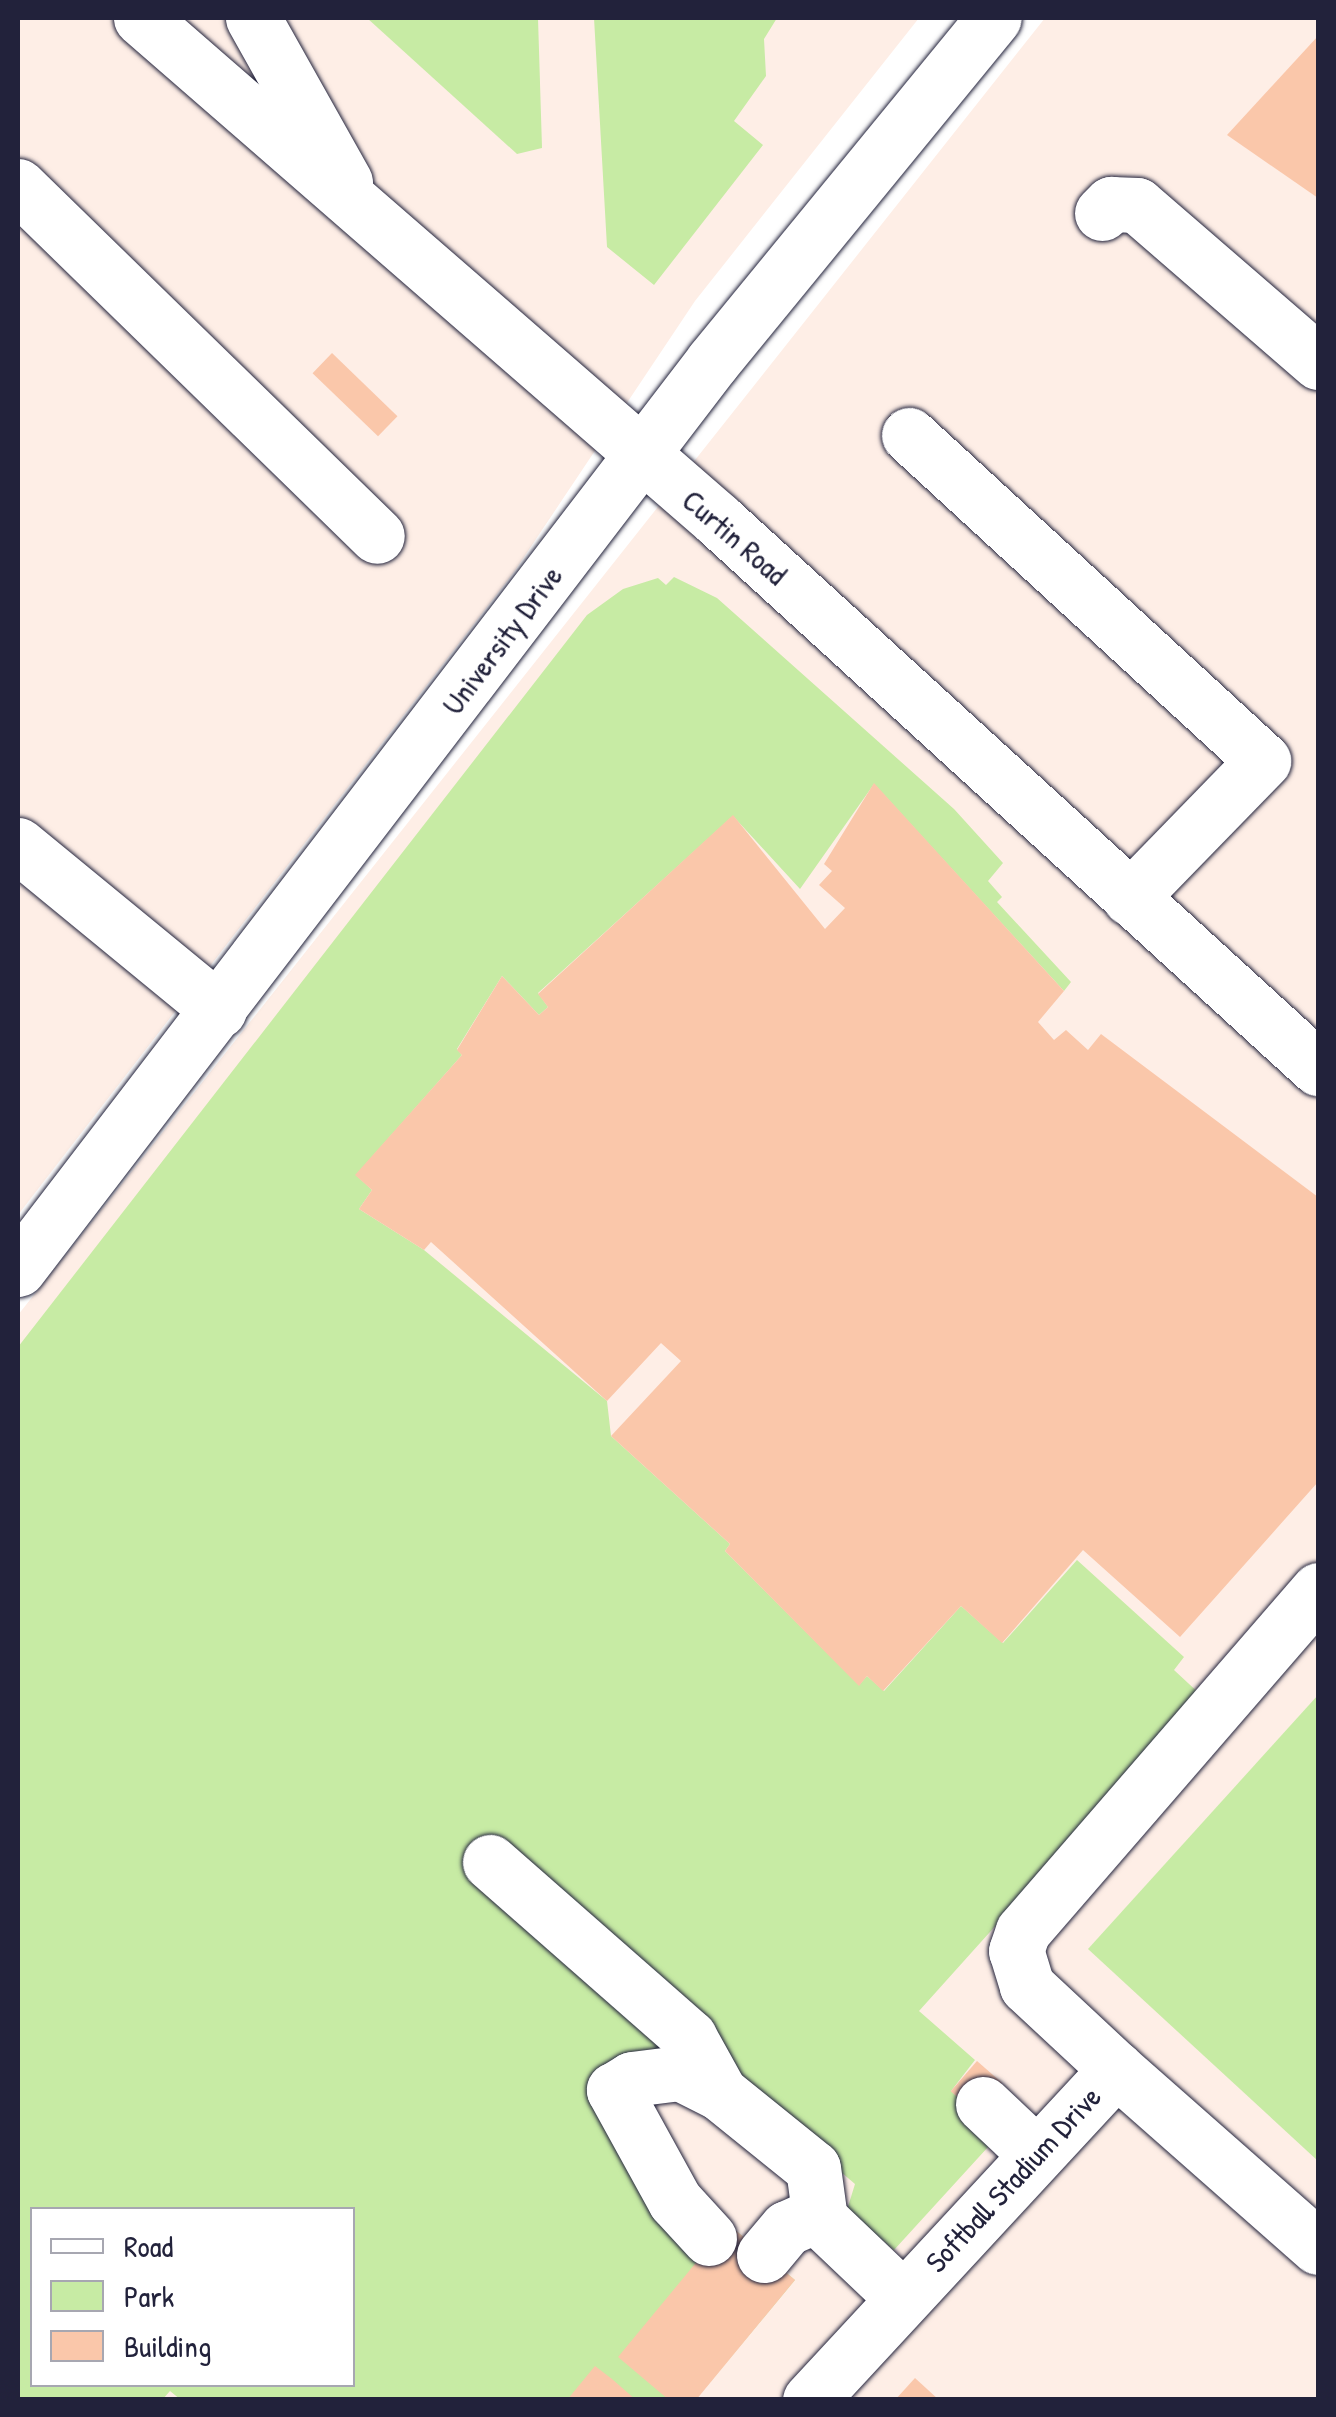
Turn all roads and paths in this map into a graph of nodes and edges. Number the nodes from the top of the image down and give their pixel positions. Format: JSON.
{"nodes":[{"id":1,"x":141,"y":18,"type":"edge"},
{"id":2,"x":253,"y":18,"type":"edge"},
{"id":3,"x":994,"y":18,"type":"edge"},
{"id":4,"x":18,"y":186,"type":"edge"},
{"id":5,"x":358,"y":207,"type":"junction"},
{"id":6,"x":1102,"y":214,"type":"dead end"},
{"id":7,"x":1318,"y":362,"type":"edge"},
{"id":8,"x":909,"y":435,"type":"dead end"},
{"id":9,"x":641,"y":456,"type":"junction"},
{"id":10,"x":378,"y":536,"type":"dead end"},
{"id":11,"x":18,"y":845,"type":"edge"},
{"id":12,"x":1130,"y":898,"type":"junction"},
{"id":13,"x":219,"y":1010,"type":"junction"},
{"id":14,"x":1318,"y":1068,"type":"edge"},
{"id":15,"x":18,"y":1269,"type":"edge"},
{"id":16,"x":1318,"y":1590,"type":"edge"},
{"id":17,"x":490,"y":1862,"type":"dead end"},
{"id":18,"x":1116,"y":2069,"type":"junction"},
{"id":19,"x":720,"y":2093,"type":"junction"},
{"id":20,"x":983,"y":2104,"type":"dead end"},
{"id":21,"x":1035,"y":2154,"type":"junction"},
{"id":22,"x":819,"y":2214,"type":"junction"},
{"id":23,"x":709,"y":2238,"type":"dead end"},
{"id":24,"x":1318,"y":2247,"type":"edge"},
{"id":25,"x":764,"y":2255,"type":"dead end"},
{"id":26,"x":902,"y":2297,"type":"junction"},
{"id":27,"x":810,"y":2400,"type":"edge"}],
"edges":[{"from":1,"to":5,"type":"main road","name":"Curtin Road"},
{"from":2,"to":5,"type":"main road"},
{"from":3,"to":9,"type":"main road","name":"University Drive"},
{"from":4,"to":10,"type":"main road"},
{"from":5,"to":9,"type":"main road","name":"Curtin Road"},
{"from":6,"to":7,"type":"main road"},
{"from":8,"to":12,"type":"main road"},
{"from":9,"to":12,"type":"main road","name":"Curtin Road"},
{"from":9,"to":13,"type":"main road","name":"University Drive"},
{"from":11,"to":13,"type":"main road"},
{"from":12,"to":14,"type":"main road","name":"Curtin Road"},
{"from":13,"to":15,"type":"main road","name":"University Drive"},
{"from":16,"to":18,"type":"main road"},
{"from":17,"to":19,"type":"main road"},
{"from":18,"to":21,"type":"main road","name":"Softball Stadium Drive"},
{"from":18,"to":24,"type":"main road","name":"Softball Stadium Drive"},
{"from":19,"to":22,"type":"main road"},
{"from":19,"to":23,"type":"main road"},
{"from":20,"to":21,"type":"main road"},
{"from":21,"to":26,"type":"main road","name":"Softball Stadium Drive"},
{"from":22,"to":25,"type":"main road"},
{"from":22,"to":26,"type":"main road"},
{"from":26,"to":27,"type":"main road","name":"Softball Stadium Drive"}]}
